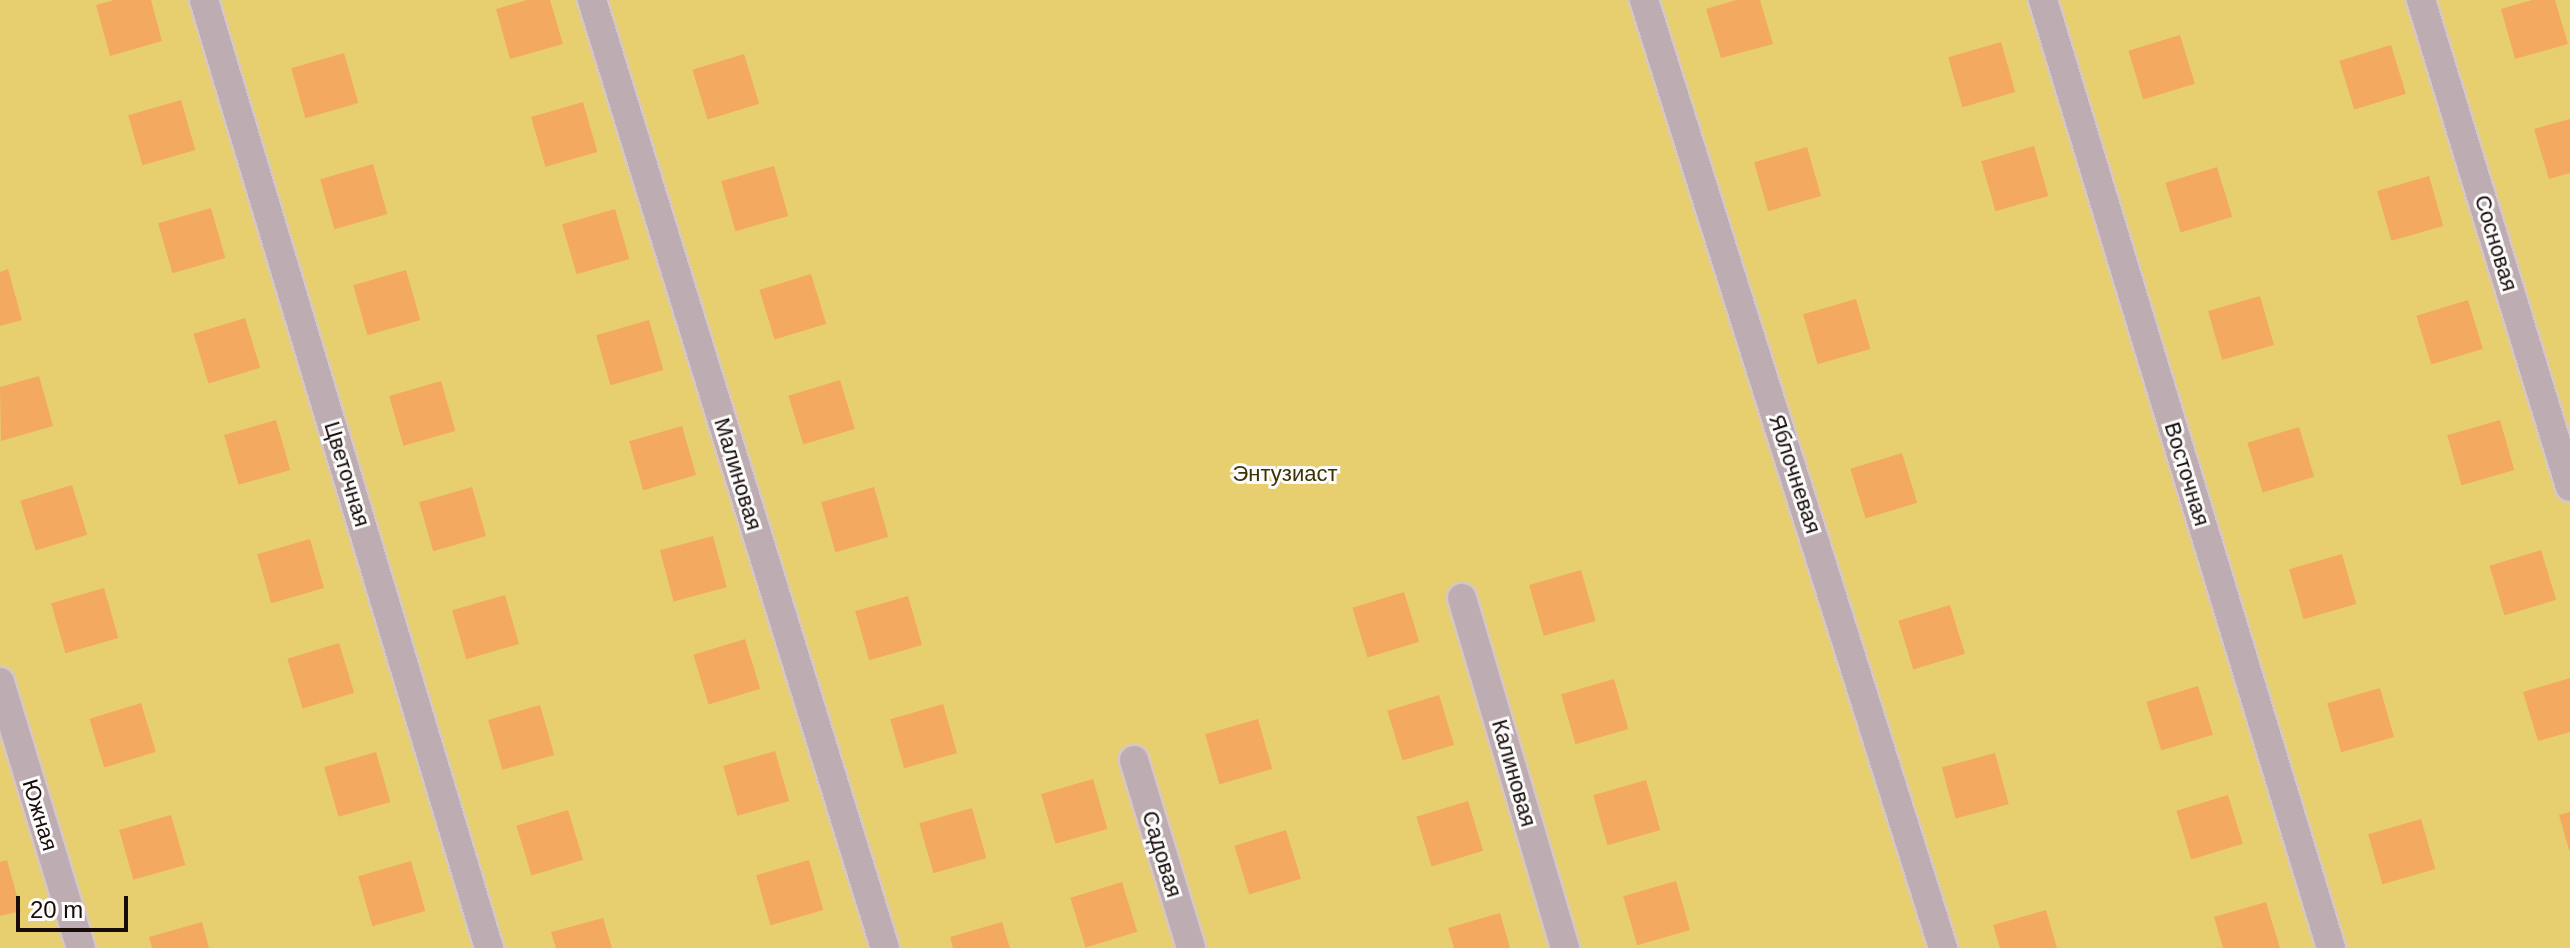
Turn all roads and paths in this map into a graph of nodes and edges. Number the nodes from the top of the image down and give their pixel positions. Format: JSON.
{"nodes":[{"id":1,"x":204,"y":0,"type":"edge"},
{"id":2,"x":592,"y":0,"type":"edge"},
{"id":3,"x":1644,"y":0,"type":"edge"},
{"id":4,"x":2043,"y":0,"type":"edge"},
{"id":5,"x":2421,"y":0,"type":"edge"},
{"id":6,"x":2570,"y":487,"type":"edge"},
{"id":7,"x":1462,"y":598,"type":"dead end"},
{"id":8,"x":0,"y":682,"type":"edge"},
{"id":9,"x":1134,"y":760,"type":"dead end"},
{"id":10,"x":81,"y":948,"type":"edge"},
{"id":11,"x":489,"y":948,"type":"edge"},
{"id":12,"x":885,"y":948,"type":"edge"},
{"id":13,"x":1191,"y":948,"type":"edge"},
{"id":14,"x":1565,"y":948,"type":"edge"},
{"id":15,"x":1943,"y":948,"type":"edge"},
{"id":16,"x":2331,"y":948,"type":"edge"}],
"edges":[{"from":1,"to":11,"type":"street","name":"Цветочная"},
{"from":2,"to":12,"type":"street","name":"Малиновая"},
{"from":3,"to":15,"type":"street","name":"Яблочневая"},
{"from":4,"to":16,"type":"street","name":"Восточная"},
{"from":5,"to":6,"type":"street","name":"Сосновая"},
{"from":7,"to":14,"type":"street","name":"Калиновая"},
{"from":8,"to":10,"type":"street","name":"Южная"},
{"from":9,"to":13,"type":"street","name":"Садовая"}]}
